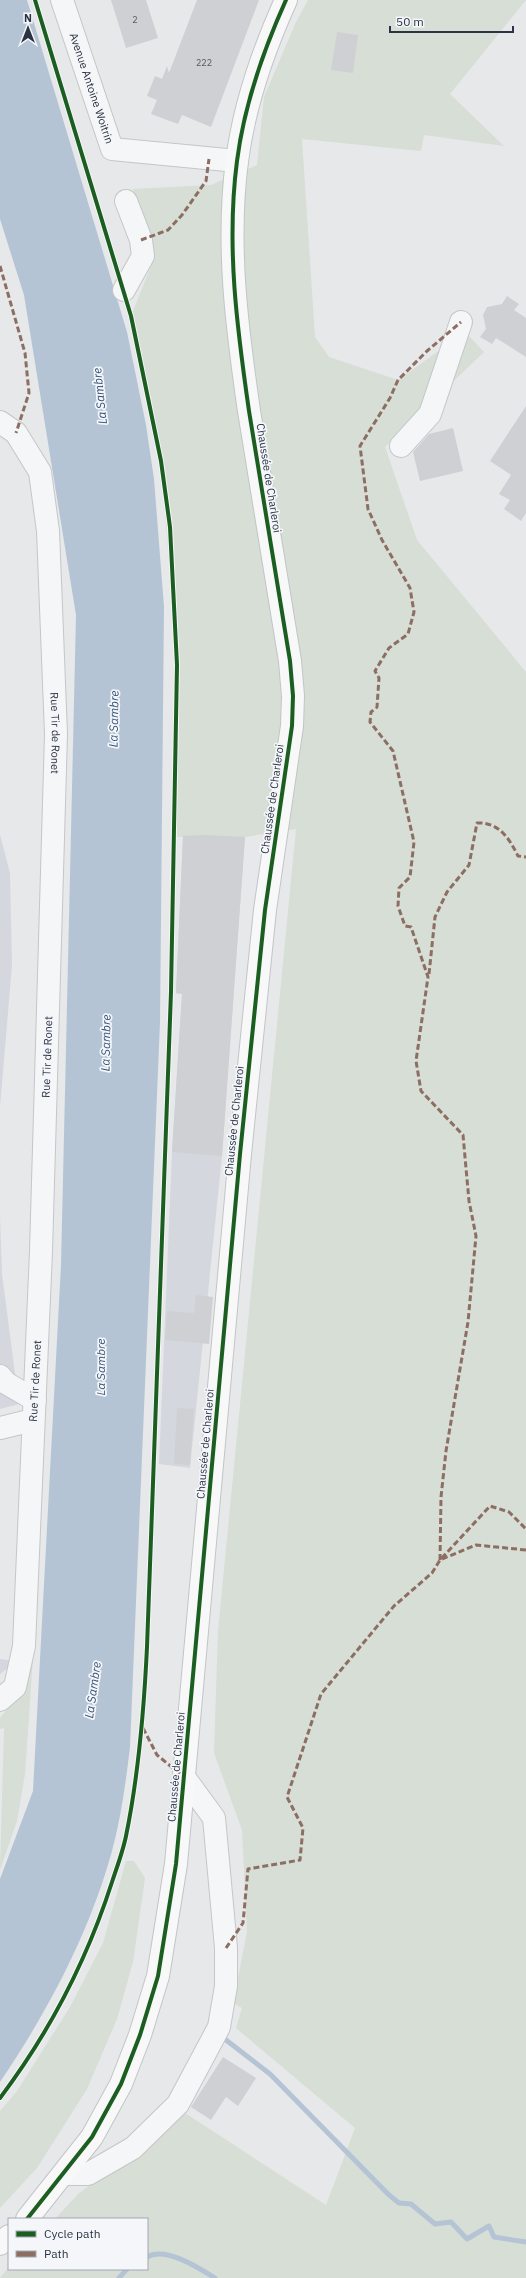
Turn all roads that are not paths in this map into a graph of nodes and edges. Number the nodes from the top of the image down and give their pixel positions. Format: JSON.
{"nodes":[{"id":1,"x":62,"y":0,"type":"edge"},
{"id":2,"x":286,"y":0,"type":"edge"},
{"id":3,"x":237,"y":161,"type":"junction"},
{"id":4,"x":126,"y":201,"type":"dead end"},
{"id":5,"x":124,"y":290,"type":"dead end"},
{"id":6,"x":461,"y":322,"type":"dead end"},
{"id":7,"x":0,"y":422,"type":"edge"},
{"id":8,"x":401,"y":446,"type":"dead end"},
{"id":9,"x":0,"y":1376,"type":"edge"},
{"id":10,"x":34,"y":1410,"type":"junction"},
{"id":11,"x":0,"y":1428,"type":"edge"},
{"id":12,"x":0,"y":1700,"type":"edge"},
{"id":13,"x":184,"y":1777,"type":"junction"},
{"id":14,"x":64,"y":2174,"type":"junction"},
{"id":15,"x":28,"y":2218,"type":"edge"},
{"id":16,"x":8,"y":2237,"type":"edge"},
{"id":17,"x":0,"y":2244,"type":"edge"}],
"edges":[{"from":1,"to":3,"type":"street","name":"Avenue Antoine Woitrin"},
{"from":2,"to":3,"type":"main road","name":"Chaussée de Charleroi"},
{"from":3,"to":13,"type":"main road","name":"Chaussée de Charleroi"},
{"from":4,"to":5,"type":"street"},
{"from":6,"to":8,"type":"street"},
{"from":7,"to":10,"type":"street","name":"Rue Tir de Ronet"},
{"from":9,"to":10,"type":"street"},
{"from":10,"to":11,"type":"street"},
{"from":10,"to":12,"type":"street","name":"Rue Tir de Ronet"},
{"from":13,"to":14,"type":"main road","name":"Chaussée de Charleroi"},
{"from":13,"to":14,"type":"street"},
{"from":14,"to":15,"type":"main road","name":"Chaussée de Charleroi"},
{"from":16,"to":17,"type":"main road"}]}
